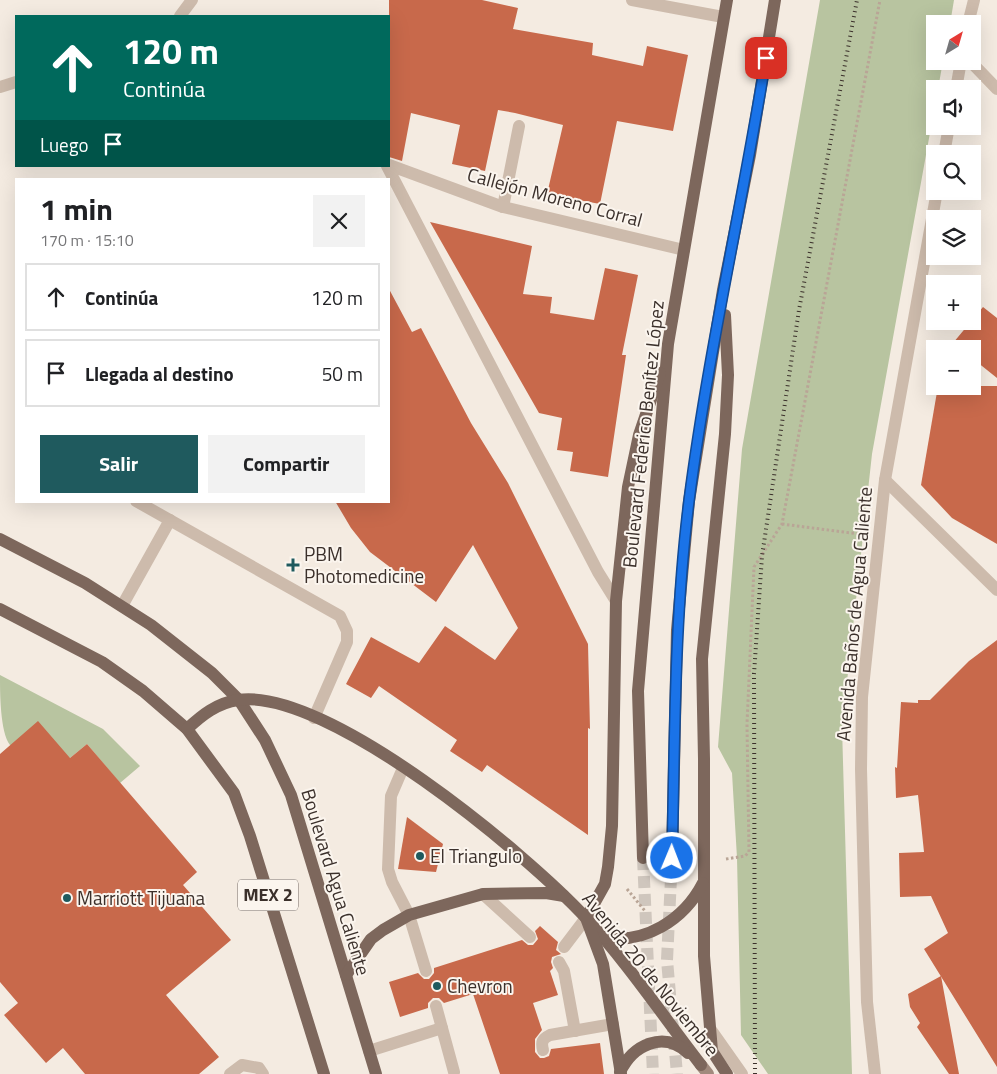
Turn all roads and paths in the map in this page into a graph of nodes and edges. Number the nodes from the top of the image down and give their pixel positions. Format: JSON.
{"nodes":[{"id":1,"x":192,"y":0,"type":"edge"},
{"id":2,"x":632,"y":0,"type":"edge"},
{"id":3,"x":727,"y":0,"type":"edge"},
{"id":4,"x":775,"y":0,"type":"edge"},
{"id":5,"x":880,"y":0,"type":"edge"},
{"id":6,"x":974,"y":0,"type":"edge"},
{"id":7,"x":181,"y":15,"type":"edge"},
{"id":8,"x":970,"y":15,"type":"edge"},
{"id":9,"x":724,"y":17,"type":"junction"},
{"id":10,"x":979,"y":70,"type":"edge"},
{"id":11,"x":15,"y":82,"type":"edge"},
{"id":12,"x":0,"y":87,"type":"edge"},
{"id":13,"x":997,"y":89,"type":"edge"},
{"id":14,"x":519,"y":126,"type":"dead end"},
{"id":15,"x":389,"y":167,"type":"edge"},
{"id":16,"x":390,"y":167,"type":"edge"},
{"id":17,"x":935,"y":200,"type":"edge"},
{"id":18,"x":503,"y":206,"type":"junction"},
{"id":19,"x":684,"y":250,"type":"junction"},
{"id":20,"x":723,"y":290,"type":"junction"},
{"id":21,"x":668,"y":344,"type":"junction"},
{"id":22,"x":885,"y":480,"type":"junction"},
{"id":23,"x":140,"y":503,"type":"edge"},
{"id":24,"x":170,"y":520,"type":"junction"},
{"id":25,"x":782,"y":524,"type":"junction"},
{"id":26,"x":879,"y":536,"type":"junction"},
{"id":27,"x":0,"y":539,"type":"edge"},
{"id":28,"x":997,"y":590,"type":"edge"},
{"id":29,"x":616,"y":601,"type":"junction"},
{"id":30,"x":122,"y":606,"type":"junction"},
{"id":31,"x":0,"y":609,"type":"edge"},
{"id":32,"x":239,"y":700,"type":"junction"},
{"id":33,"x":314,"y":718,"type":"junction"},
{"id":34,"x":187,"y":729,"type":"junction"},
{"id":35,"x":402,"y":768,"type":"junction"},
{"id":36,"x":643,"y":858,"type":"tunnel mouth"},
{"id":37,"x":672,"y":858,"type":"tunnel mouth"},
{"id":38,"x":723,"y":859,"type":"dead end"},
{"id":39,"x":622,"y":882,"type":"dead end"},
{"id":40,"x":704,"y":882,"type":"junction"},
{"id":41,"x":483,"y":894,"type":"junction"},
{"id":42,"x":564,"y":896,"type":"junction"},
{"id":43,"x":647,"y":913,"type":"dead end"},
{"id":44,"x":409,"y":915,"type":"junction"},
{"id":45,"x":586,"y":918,"type":"junction"},
{"id":46,"x":530,"y":937,"type":"dead end"},
{"id":47,"x":603,"y":937,"type":"junction"},
{"id":48,"x":564,"y":947,"type":"dead end"},
{"id":49,"x":559,"y":962,"type":"dead end"},
{"id":50,"x":426,"y":971,"type":"dead end"},
{"id":51,"x":346,"y":975,"type":"junction"},
{"id":52,"x":436,"y":1006,"type":"dead end"},
{"id":53,"x":613,"y":1024,"type":"junction"},
{"id":54,"x":442,"y":1028,"type":"junction"},
{"id":55,"x":711,"y":1030,"type":"junction"},
{"id":56,"x":575,"y":1031,"type":"junction"},
{"id":57,"x":542,"y":1050,"type":"dead end"},
{"id":58,"x":369,"y":1051,"type":"junction"},
{"id":59,"x":704,"y":1069,"type":"edge"},
{"id":60,"x":454,"y":1072,"type":"dead end"},
{"id":61,"x":620,"y":1073,"type":"edge"},
{"id":62,"x":230,"y":1074,"type":"edge"},
{"id":63,"x":263,"y":1074,"type":"edge"},
{"id":64,"x":324,"y":1074,"type":"edge"},
{"id":65,"x":376,"y":1074,"type":"edge"},
{"id":66,"x":727,"y":1074,"type":"edge"},
{"id":67,"x":742,"y":1074,"type":"edge"},
{"id":68,"x":875,"y":1074,"type":"edge"}],
"edges":[{"from":1,"to":7,"type":"street"},
{"from":2,"to":9,"type":"street"},
{"from":3,"to":9,"type":"main road","name":"Boulevard Federico Benítez López"},
{"from":4,"to":20,"type":"main road"},
{"from":5,"to":25,"type":"path"},
{"from":6,"to":8,"type":"street"},
{"from":9,"to":19,"type":"main road","name":"Boulevard Federico Benítez López"},
{"from":10,"to":13,"type":"street"},
{"from":11,"to":12,"type":"street"},
{"from":14,"to":18,"type":"street"},
{"from":15,"to":29,"type":"street"},
{"from":16,"to":18,"type":"street","name":"Callejón Moreno Corral"},
{"from":17,"to":22,"type":"street","name":"Avenida Baños de Agua Caliente"},
{"from":18,"to":19,"type":"street","name":"Callejón Moreno Corral"},
{"from":19,"to":21,"type":"main road","name":"Boulevard Federico Benítez López"},
{"from":20,"to":37,"type":"main road"},
{"from":20,"to":40,"type":"main road"},
{"from":21,"to":29,"type":"main road"},
{"from":21,"to":36,"type":"main road","name":"Boulevard Federico Benítez López"},
{"from":22,"to":26,"type":"street","name":"Avenida Baños de Agua Caliente"},
{"from":22,"to":28,"type":"street"},
{"from":23,"to":24,"type":"street"},
{"from":24,"to":30,"type":"street"},
{"from":24,"to":33,"type":"street"},
{"from":25,"to":26,"type":"path"},
{"from":25,"to":38,"type":"path"},
{"from":26,"to":68,"type":"street","name":"Avenida Baños de Agua Caliente"},
{"from":27,"to":30,"type":"main road","name":"Boulevard Agua Caliente","number":"MEX 2"},
{"from":29,"to":45,"type":"main road"},
{"from":30,"to":32,"type":"main road","name":"Boulevard Agua Caliente","number":"MEX 2"},
{"from":31,"to":34,"type":"main road","number":"MEX 2"},
{"from":32,"to":33,"type":"main road","name":"Avenida 20 de Noviembre"},
{"from":32,"to":34,"type":"main road","name":"Avenida 20 de Noviembre"},
{"from":32,"to":51,"type":"main road","name":"Boulevard Agua Caliente","number":"MEX 2"},
{"from":33,"to":35,"type":"main road","name":"Avenida 20 de Noviembre"},
{"from":34,"to":64,"type":"main road","number":"MEX 2"},
{"from":35,"to":42,"type":"main road","name":"Avenida 20 de Noviembre"},
{"from":35,"to":44,"type":"street"},
{"from":39,"to":43,"type":"path"},
{"from":40,"to":47,"type":"main road"},
{"from":40,"to":55,"type":"main road"},
{"from":41,"to":42,"type":"main road"},
{"from":41,"to":44,"type":"main road"},
{"from":41,"to":46,"type":"street"},
{"from":42,"to":45,"type":"main road","name":"Avenida 20 de Noviembre"},
{"from":44,"to":50,"type":"street"},
{"from":44,"to":51,"type":"main road"},
{"from":45,"to":47,"type":"main road","name":"Avenida 20 de Noviembre"},
{"from":45,"to":48,"type":"street"},
{"from":45,"to":53,"type":"main road"},
{"from":47,"to":59,"type":"main road","name":"Avenida 20 de Noviembre"},
{"from":49,"to":56,"type":"street"},
{"from":51,"to":58,"type":"main road","name":"Boulevard Agua Caliente","number":"MEX 2"},
{"from":52,"to":54,"type":"street"},
{"from":53,"to":56,"type":"street"},
{"from":53,"to":61,"type":"main road"},
{"from":54,"to":58,"type":"street"},
{"from":54,"to":60,"type":"street"},
{"from":55,"to":66,"type":"main road"},
{"from":55,"to":67,"type":"street"},
{"from":56,"to":57,"type":"street"},
{"from":58,"to":65,"type":"main road","name":"Boulevard Agua Caliente","number":"MEX 2"},
{"from":59,"to":61,"type":"main road"},
{"from":62,"to":63,"type":"street"}]}
